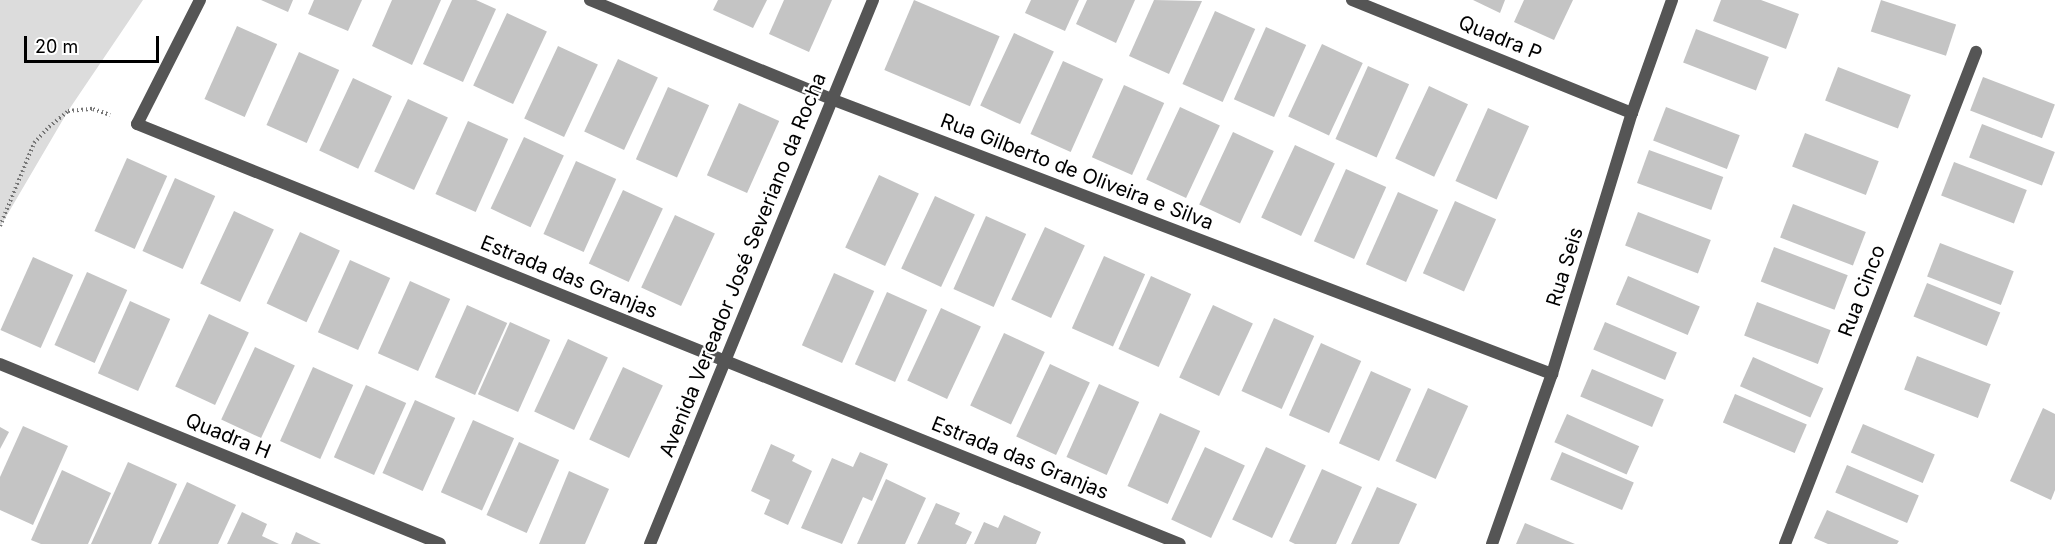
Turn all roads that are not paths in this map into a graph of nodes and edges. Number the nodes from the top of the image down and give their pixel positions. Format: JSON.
{"nodes":[{"id":1,"x":200,"y":0,"type":"edge"},
{"id":2,"x":590,"y":0,"type":"edge"},
{"id":3,"x":873,"y":0,"type":"edge"},
{"id":4,"x":1352,"y":0,"type":"edge"},
{"id":5,"x":1672,"y":0,"type":"edge"},
{"id":6,"x":1976,"y":52,"type":"dead end"},
{"id":7,"x":831,"y":99,"type":"junction"},
{"id":8,"x":1632,"y":113,"type":"junction"},
{"id":9,"x":728,"y":361,"type":"junction"},
{"id":10,"x":0,"y":364,"type":"edge"},
{"id":11,"x":1552,"y":374,"type":"junction"},
{"id":12,"x":440,"y":544,"type":"edge"},
{"id":13,"x":650,"y":544,"type":"edge"},
{"id":14,"x":1180,"y":544,"type":"edge"},
{"id":15,"x":1492,"y":544,"type":"edge"},
{"id":16,"x":1785,"y":544,"type":"edge"}],
"edges":[{"from":1,"to":9,"type":"street","name":"Estrada das Granjas"},
{"from":2,"to":7,"type":"street","name":"Rua Gilberto de Oliveira e Silva"},
{"from":3,"to":7,"type":"street","name":"Avenida Vereador José Severiano da Rocha"},
{"from":4,"to":8,"type":"street","name":"Quadra P"},
{"from":5,"to":8,"type":"street","name":"Rua Seis"},
{"from":6,"to":16,"type":"street","name":"Rua Cinco"},
{"from":7,"to":9,"type":"street","name":"Avenida Vereador José Severiano da Rocha"},
{"from":7,"to":11,"type":"street","name":"Rua Gilberto de Oliveira e Silva"},
{"from":8,"to":11,"type":"street","name":"Rua Seis"},
{"from":9,"to":13,"type":"street","name":"Avenida Vereador José Severiano da Rocha"},
{"from":9,"to":14,"type":"street","name":"Estrada das Granjas"},
{"from":10,"to":12,"type":"street","name":"Quadra H"},
{"from":11,"to":15,"type":"street","name":"Rua Seis"}]}
